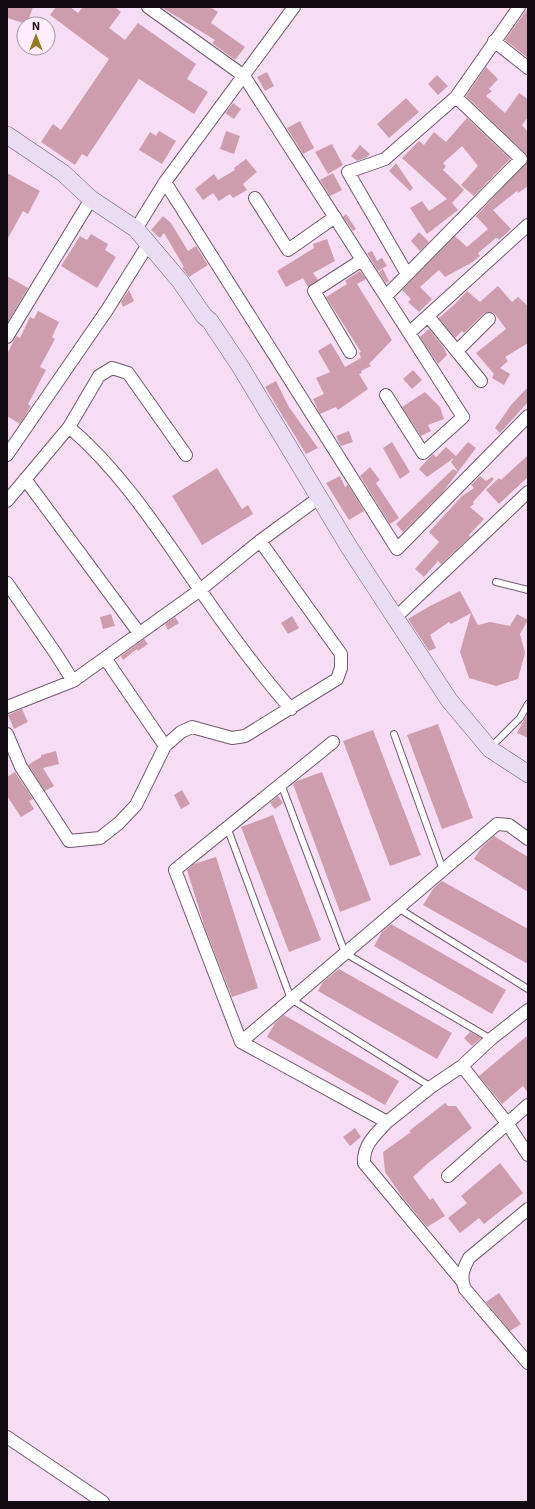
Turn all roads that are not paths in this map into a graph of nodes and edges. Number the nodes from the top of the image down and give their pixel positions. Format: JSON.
{"nodes":[{"id":1,"x":148,"y":7,"type":"edge"},
{"id":2,"x":294,"y":7,"type":"edge"},
{"id":3,"x":519,"y":7,"type":"edge"},
{"id":4,"x":494,"y":42,"type":"junction"},
{"id":5,"x":528,"y":68,"type":"edge"},
{"id":6,"x":244,"y":76,"type":"junction"},
{"id":7,"x":456,"y":97,"type":"junction"},
{"id":8,"x":9,"y":141,"type":"edge"},
{"id":9,"x":166,"y":182,"type":"junction"},
{"id":10,"x":255,"y":198,"type":"dead end"},
{"id":11,"x":91,"y":199,"type":"junction"},
{"id":12,"x":335,"y":217,"type":"junction"},
{"id":13,"x":528,"y":224,"type":"edge"},
{"id":14,"x":136,"y":229,"type":"junction"},
{"id":15,"x":149,"y":243,"type":"junction"},
{"id":16,"x":362,"y":260,"type":"junction"},
{"id":17,"x":407,"y":274,"type":"junction"},
{"id":18,"x":386,"y":296,"type":"junction"},
{"id":19,"x":428,"y":316,"type":"junction"},
{"id":20,"x":489,"y":319,"type":"dead end"},
{"id":21,"x":409,"y":333,"type":"junction"},
{"id":22,"x":7,"y":337,"type":"edge"},
{"id":23,"x":457,"y":351,"type":"junction"},
{"id":24,"x":350,"y":352,"type":"dead end"},
{"id":25,"x":481,"y":380,"type":"dead end"},
{"id":26,"x":386,"y":395,"type":"dead end"},
{"id":27,"x":528,"y":416,"type":"edge"},
{"id":28,"x":69,"y":426,"type":"junction"},
{"id":29,"x":7,"y":455,"type":"edge"},
{"id":30,"x":186,"y":455,"type":"dead end"},
{"id":31,"x":25,"y":479,"type":"junction"},
{"id":32,"x":528,"y":492,"type":"edge"},
{"id":33,"x":320,"y":497,"type":"junction"},
{"id":34,"x":7,"y":501,"type":"edge"},
{"id":35,"x":260,"y":541,"type":"junction"},
{"id":36,"x":496,"y":582,"type":"dead end"},
{"id":37,"x":7,"y":583,"type":"edge"},
{"id":38,"x":200,"y":590,"type":"junction"},
{"id":39,"x":528,"y":590,"type":"edge"},
{"id":40,"x":395,"y":618,"type":"junction"},
{"id":41,"x":140,"y":633,"type":"junction"},
{"id":42,"x":105,"y":658,"type":"junction"},
{"id":43,"x":72,"y":681,"type":"junction"},
{"id":44,"x":528,"y":704,"type":"edge"},
{"id":45,"x":7,"y":707,"type":"edge"},
{"id":46,"x":291,"y":709,"type":"junction"},
{"id":47,"x":7,"y":734,"type":"edge"},
{"id":48,"x":394,"y":734,"type":"dead end"},
{"id":49,"x":333,"y":742,"type":"dead end"},
{"id":50,"x":165,"y":746,"type":"junction"},
{"id":51,"x":490,"y":748,"type":"junction"},
{"id":52,"x":528,"y":774,"type":"edge"},
{"id":53,"x":281,"y":784,"type":"junction"},
{"id":54,"x":227,"y":827,"type":"junction"},
{"id":55,"x":528,"y":839,"type":"edge"},
{"id":56,"x":443,"y":870,"type":"junction"},
{"id":57,"x":398,"y":908,"type":"junction"},
{"id":58,"x":345,"y":953,"type":"junction"},
{"id":59,"x":528,"y":989,"type":"edge"},
{"id":60,"x":291,"y":999,"type":"junction"},
{"id":61,"x":528,"y":1010,"type":"edge"},
{"id":62,"x":491,"y":1040,"type":"junction"},
{"id":63,"x":241,"y":1042,"type":"junction"},
{"id":64,"x":462,"y":1066,"type":"junction"},
{"id":65,"x":431,"y":1086,"type":"junction"},
{"id":66,"x":528,"y":1105,"type":"edge"},
{"id":67,"x":387,"y":1122,"type":"junction"},
{"id":68,"x":506,"y":1123,"type":"junction"},
{"id":69,"x":528,"y":1155,"type":"edge"},
{"id":70,"x":448,"y":1176,"type":"dead end"},
{"id":71,"x":528,"y":1209,"type":"edge"},
{"id":72,"x":462,"y":1281,"type":"junction"},
{"id":73,"x":528,"y":1363,"type":"edge"},
{"id":74,"x":7,"y":1437,"type":"edge"},
{"id":75,"x":103,"y":1502,"type":"edge"}],
"edges":[{"from":1,"to":6,"type":"street"},
{"from":2,"to":6,"type":"street"},
{"from":3,"to":4,"type":"street"},
{"from":4,"to":5,"type":"street"},
{"from":4,"to":7,"type":"street"},
{"from":6,"to":9,"type":"street"},
{"from":6,"to":12,"type":"street"},
{"from":7,"to":17,"type":"street"},
{"from":7,"to":17,"type":"street"},
{"from":8,"to":11,"type":"main road"},
{"from":9,"to":14,"type":"street"},
{"from":9,"to":27,"type":"street"},
{"from":10,"to":12,"type":"street"},
{"from":11,"to":14,"type":"main road"},
{"from":11,"to":22,"type":"street"},
{"from":12,"to":16,"type":"street"},
{"from":13,"to":19,"type":"street"},
{"from":14,"to":15,"type":"main road"},
{"from":15,"to":29,"type":"street"},
{"from":15,"to":33,"type":"main road"},
{"from":16,"to":18,"type":"street"},
{"from":16,"to":24,"type":"street"},
{"from":17,"to":18,"type":"street"},
{"from":18,"to":21,"type":"street"},
{"from":19,"to":21,"type":"street"},
{"from":19,"to":23,"type":"street"},
{"from":20,"to":23,"type":"street"},
{"from":21,"to":26,"type":"street"},
{"from":23,"to":25,"type":"street"},
{"from":28,"to":30,"type":"street"},
{"from":28,"to":31,"type":"street"},
{"from":28,"to":38,"type":"street"},
{"from":31,"to":34,"type":"street"},
{"from":31,"to":41,"type":"street"},
{"from":32,"to":40,"type":"street"},
{"from":33,"to":35,"type":"street"},
{"from":33,"to":40,"type":"main road"},
{"from":35,"to":38,"type":"street"},
{"from":35,"to":46,"type":"street"},
{"from":36,"to":39,"type":"lane"},
{"from":37,"to":43,"type":"street"},
{"from":38,"to":41,"type":"street"},
{"from":38,"to":46,"type":"street"},
{"from":40,"to":51,"type":"main road"},
{"from":41,"to":42,"type":"street"},
{"from":42,"to":43,"type":"street"},
{"from":42,"to":50,"type":"street"},
{"from":43,"to":45,"type":"street"},
{"from":44,"to":51,"type":"lane"},
{"from":46,"to":50,"type":"street"},
{"from":47,"to":50,"type":"street"},
{"from":48,"to":56,"type":"lane"},
{"from":49,"to":53,"type":"street"},
{"from":51,"to":52,"type":"main road"},
{"from":53,"to":54,"type":"street"},
{"from":53,"to":58,"type":"lane"},
{"from":54,"to":60,"type":"lane"},
{"from":54,"to":63,"type":"street"},
{"from":55,"to":56,"type":"street"},
{"from":56,"to":57,"type":"street"},
{"from":57,"to":58,"type":"street"},
{"from":57,"to":59,"type":"lane"},
{"from":58,"to":60,"type":"street"},
{"from":58,"to":62,"type":"lane"},
{"from":60,"to":63,"type":"street"},
{"from":60,"to":65,"type":"lane"},
{"from":61,"to":62,"type":"street"},
{"from":62,"to":64,"type":"street"},
{"from":63,"to":67,"type":"street"},
{"from":64,"to":65,"type":"street"},
{"from":64,"to":68,"type":"street"},
{"from":65,"to":67,"type":"street"},
{"from":66,"to":68,"type":"street"},
{"from":67,"to":72,"type":"street"},
{"from":68,"to":69,"type":"street"},
{"from":68,"to":70,"type":"street"},
{"from":71,"to":72,"type":"street"},
{"from":72,"to":73,"type":"street"},
{"from":74,"to":75,"type":"street"}]}
